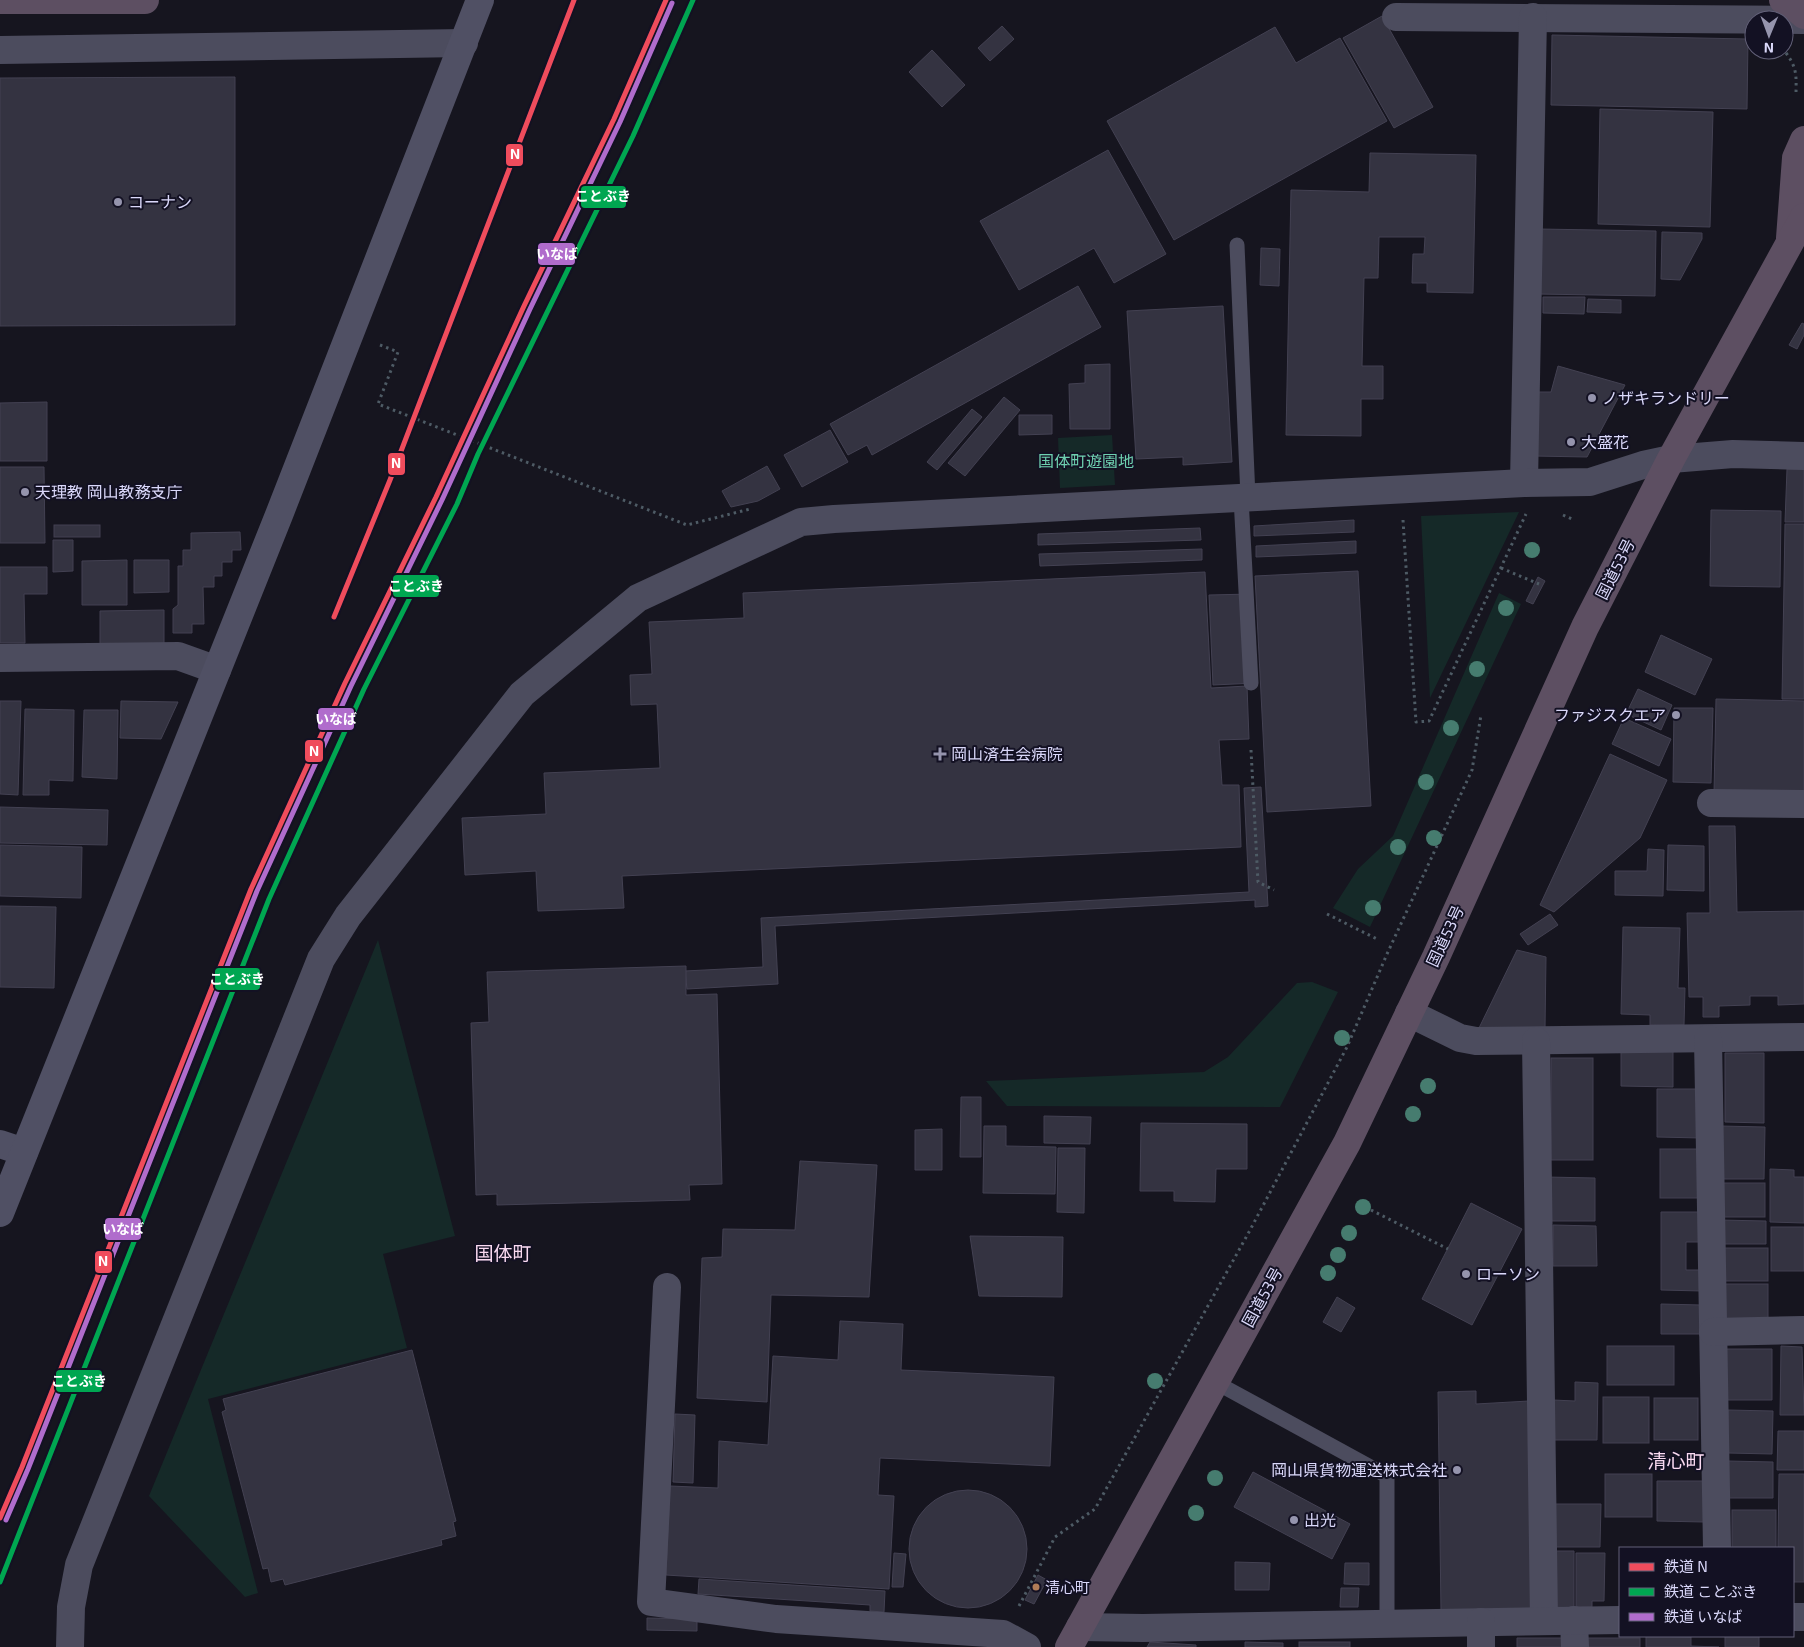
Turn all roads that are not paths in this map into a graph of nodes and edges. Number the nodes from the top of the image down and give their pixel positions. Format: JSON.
{"nodes":[{"id":1,"x":0,"y":0,"type":"edge"},
{"id":2,"x":145,"y":0,"type":"edge"},
{"id":3,"x":480,"y":0,"type":"edge"},
{"id":4,"x":1783,"y":0,"type":"edge"},
{"id":5,"x":1804,"y":15,"type":"edge"},
{"id":6,"x":1396,"y":17,"type":"dead end"},
{"id":7,"x":1533,"y":17,"type":"junction"},
{"id":8,"x":1804,"y":20,"type":"edge"},
{"id":9,"x":464,"y":43,"type":"junction"},
{"id":10,"x":0,"y":50,"type":"edge"},
{"id":11,"x":1804,"y":140,"type":"edge"},
{"id":12,"x":1804,"y":217,"type":"edge"},
{"id":13,"x":1789,"y":244,"type":"junction"},
{"id":14,"x":1237,"y":245,"type":"dead end"},
{"id":15,"x":1804,"y":456,"type":"edge"},
{"id":16,"x":1670,"y":459,"type":"junction"},
{"id":17,"x":1527,"y":495,"type":"junction"},
{"id":18,"x":1245,"y":498,"type":"junction"},
{"id":19,"x":0,"y":658,"type":"edge"},
{"id":20,"x":217,"y":670,"type":"junction"},
{"id":21,"x":1251,"y":683,"type":"dead end"},
{"id":22,"x":1711,"y":803,"type":"dead end"},
{"id":23,"x":1804,"y":804,"type":"edge"},
{"id":24,"x":1409,"y":1013,"type":"junction"},
{"id":25,"x":1804,"y":1037,"type":"edge"},
{"id":26,"x":1708,"y":1039,"type":"junction"},
{"id":27,"x":1536,"y":1041,"type":"junction"},
{"id":28,"x":12,"y":1148,"type":"edge"},
{"id":29,"x":0,"y":1213,"type":"edge"},
{"id":30,"x":667,"y":1287,"type":"dead end"},
{"id":31,"x":1804,"y":1330,"type":"edge"},
{"id":32,"x":1713,"y":1332,"type":"junction"},
{"id":33,"x":1215,"y":1382,"type":"junction"},
{"id":34,"x":1717,"y":1547,"type":"edge"},
{"id":35,"x":1544,"y":1620,"type":"junction"},
{"id":36,"x":1574,"y":1620,"type":"junction"},
{"id":37,"x":1619,"y":1620,"type":"edge"},
{"id":38,"x":1387,"y":1624,"type":"junction"},
{"id":39,"x":1481,"y":1635,"type":"edge"},
{"id":40,"x":1292,"y":1636,"type":"edge"},
{"id":41,"x":1074,"y":1637,"type":"edge"},
{"id":42,"x":70,"y":1647,"type":"edge"},
{"id":43,"x":1027,"y":1647,"type":"edge"},
{"id":44,"x":1575,"y":1647,"type":"edge"}],
"edges":[{"from":1,"to":2,"type":"highway"},
{"from":3,"to":9,"type":"street"},
{"from":4,"to":5,"type":"highway"},
{"from":6,"to":7,"type":"street"},
{"from":7,"to":8,"type":"street"},
{"from":7,"to":17,"type":"street"},
{"from":9,"to":10,"type":"street"},
{"from":9,"to":20,"type":"street"},
{"from":11,"to":13,"type":"highway"},
{"from":12,"to":13,"type":"highway","name":"国道53号"},
{"from":13,"to":16,"type":"highway","name":"国道53号"},
{"from":14,"to":18,"type":"lane"},
{"from":15,"to":16,"type":"street"},
{"from":16,"to":17,"type":"street"},
{"from":16,"to":24,"type":"highway","name":"国道53号"},
{"from":17,"to":18,"type":"street"},
{"from":18,"to":21,"type":"lane"},
{"from":18,"to":42,"type":"street"},
{"from":19,"to":20,"type":"street"},
{"from":20,"to":28,"type":"street"},
{"from":22,"to":23,"type":"street"},
{"from":24,"to":27,"type":"street"},
{"from":24,"to":33,"type":"highway","name":"国道53号"},
{"from":25,"to":26,"type":"street"},
{"from":26,"to":27,"type":"street"},
{"from":26,"to":32,"type":"street"},
{"from":27,"to":35,"type":"street"},
{"from":28,"to":29,"type":"street"},
{"from":30,"to":43,"type":"street"},
{"from":31,"to":32,"type":"street"},
{"from":32,"to":34,"type":"street"},
{"from":33,"to":38,"type":"lane"},
{"from":33,"to":41,"type":"highway","name":"国道53号"},
{"from":35,"to":36,"type":"street"},
{"from":35,"to":39,"type":"street"},
{"from":36,"to":37,"type":"street"},
{"from":36,"to":44,"type":"street"},
{"from":38,"to":39,"type":"street"},
{"from":38,"to":40,"type":"street"},
{"from":40,"to":41,"type":"street"}]}
